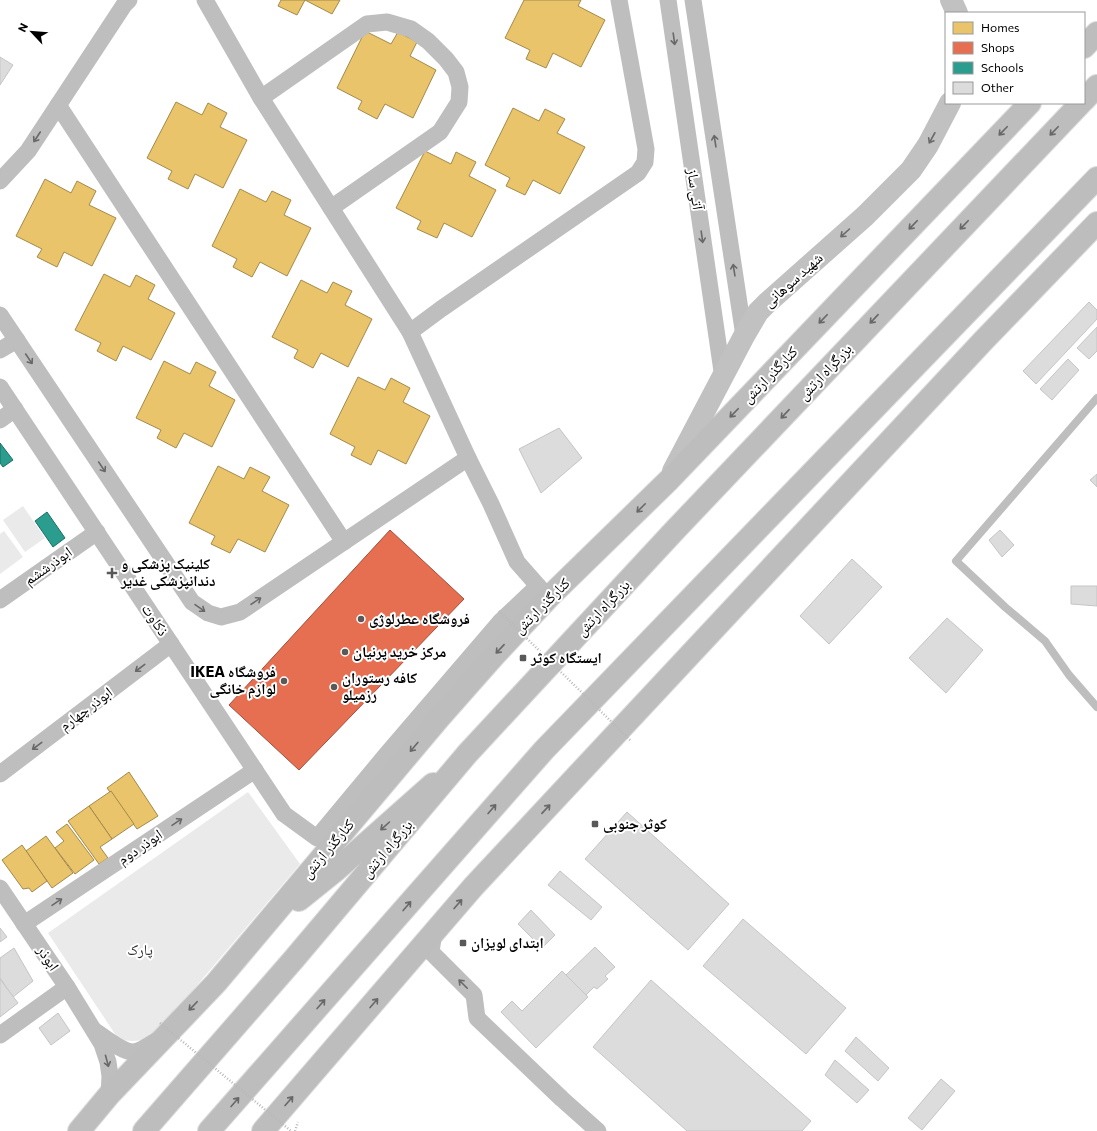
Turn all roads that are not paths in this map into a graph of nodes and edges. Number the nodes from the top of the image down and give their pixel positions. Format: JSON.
{"nodes":[{"id":1,"x":129,"y":0,"type":"edge"},
{"id":2,"x":205,"y":0,"type":"edge"},
{"id":3,"x":619,"y":0,"type":"edge"},
{"id":4,"x":668,"y":0,"type":"edge"},
{"id":5,"x":693,"y":0,"type":"edge"},
{"id":6,"x":951,"y":0,"type":"edge"},
{"id":7,"x":957,"y":12,"type":"edge"},
{"id":8,"x":1097,"y":34,"type":"edge"},
{"id":9,"x":1085,"y":46,"type":"edge"},
{"id":10,"x":1097,"y":86,"type":"edge"},
{"id":11,"x":261,"y":98,"type":"junction"},
{"id":12,"x":1085,"y":99,"type":"edge"},
{"id":13,"x":949,"y":104,"type":"edge"},
{"id":14,"x":1029,"y":104,"type":"edge"},
{"id":15,"x":1080,"y":104,"type":"edge"},
{"id":16,"x":58,"y":105,"type":"junction"},
{"id":17,"x":1097,"y":178,"type":"edge"},
{"id":18,"x":0,"y":181,"type":"edge"},
{"id":19,"x":331,"y":208,"type":"junction"},
{"id":20,"x":1097,"y":223,"type":"edge"},
{"id":21,"x":737,"y":291,"type":"junction"},
{"id":22,"x":711,"y":296,"type":"junction"},
{"id":23,"x":0,"y":315,"type":"edge"},
{"id":24,"x":410,"y":332,"type":"junction"},
{"id":25,"x":744,"y":336,"type":"junction"},
{"id":26,"x":17,"y":340,"type":"junction"},
{"id":27,"x":0,"y":350,"type":"edge"},
{"id":28,"x":723,"y":378,"type":"junction"},
{"id":29,"x":0,"y":387,"type":"edge"},
{"id":30,"x":1097,"y":398,"type":"edge"},
{"id":31,"x":15,"y":409,"type":"junction"},
{"id":32,"x":0,"y":420,"type":"edge"},
{"id":33,"x":468,"y":458,"type":"junction"},
{"id":34,"x":669,"y":480,"type":"junction"},
{"id":35,"x":97,"y":532,"type":"junction"},
{"id":36,"x":344,"y":542,"type":"junction"},
{"id":37,"x":543,"y":592,"type":"junction"},
{"id":38,"x":0,"y":600,"type":"edge"},
{"id":39,"x":172,"y":644,"type":"junction"},
{"id":40,"x":1097,"y":707,"type":"edge"},
{"id":41,"x":467,"y":754,"type":"junction"},
{"id":42,"x":255,"y":770,"type":"junction"},
{"id":43,"x":0,"y":774,"type":"edge"},
{"id":44,"x":0,"y":888,"type":"edge"},
{"id":45,"x":24,"y":924,"type":"junction"},
{"id":46,"x":434,"y":932,"type":"junction"},
{"id":47,"x":216,"y":983,"type":"junction"},
{"id":48,"x":67,"y":987,"type":"junction"},
{"id":49,"x":94,"y":1030,"type":"junction"},
{"id":50,"x":162,"y":1030,"type":"junction"},
{"id":51,"x":0,"y":1035,"type":"edge"},
{"id":52,"x":109,"y":1095,"type":"junction"},
{"id":53,"x":79,"y":1131,"type":"edge"},
{"id":54,"x":144,"y":1131,"type":"edge"},
{"id":55,"x":210,"y":1131,"type":"edge"},
{"id":56,"x":263,"y":1131,"type":"edge"},
{"id":57,"x":598,"y":1131,"type":"edge"}],
"edges":[{"from":1,"to":16,"type":"street"},
{"from":2,"to":11,"type":"street"},
{"from":3,"to":24,"type":"street"},
{"from":4,"to":22,"type":"street","name":"آتی ساز","one_way":true},
{"from":21,"to":5,"type":"street","name":"آتی ساز","one_way":true},
{"from":6,"to":7,"type":"main road"},
{"from":8,"to":9,"type":"main road"},
{"from":10,"to":12,"type":"main road"},
{"from":11,"to":19,"type":"street"},
{"from":11,"to":19,"type":"street"},
{"from":13,"to":25,"type":"main road","name":"شهید سوهانی","one_way":true},
{"from":14,"to":34,"type":"main road","name":"کنارگذر ارتش","one_way":true},
{"from":15,"to":41,"type":"main road","name":"بزرگراه ارتش","one_way":true},
{"from":16,"to":18,"type":"street","one_way":true},
{"from":16,"to":36,"type":"street"},
{"from":55,"to":17,"type":"main road","one_way":true},
{"from":19,"to":24,"type":"street"},
{"from":46,"to":20,"type":"main road","one_way":true},
{"from":21,"to":22,"type":"street"},
{"from":21,"to":25,"type":"street","name":"آتی ساز"},
{"from":22,"to":28,"type":"street","name":"آتی ساز"},
{"from":23,"to":26,"type":"street"},
{"from":24,"to":33,"type":"street"},
{"from":25,"to":28,"type":"main road","name":"شهید سوهانی"},
{"from":26,"to":27,"type":"street"},
{"from":26,"to":36,"type":"street","one_way":true},
{"from":28,"to":34,"type":"main road","name":"شهید سوهانی"},
{"from":29,"to":31,"type":"street","name":"ذکاوت"},
{"from":30,"to":40,"type":"lane"},
{"from":31,"to":32,"type":"street"},
{"from":31,"to":35,"type":"street","name":"ذکاوت"},
{"from":33,"to":36,"type":"street"},
{"from":33,"to":37,"type":"street"},
{"from":34,"to":37,"type":"main road","name":"کنارگذر ارتش","one_way":true},
{"from":35,"to":38,"type":"street","name":"ابوذرششم"},
{"from":35,"to":39,"type":"street","name":"ذکاوت"},
{"from":37,"to":42,"type":"street","name":"ذکاوت"},
{"from":37,"to":47,"type":"main road","name":"کنارگذر ارتش","one_way":true},
{"from":39,"to":42,"type":"street","name":"ذکاوت"},
{"from":39,"to":43,"type":"street","name":"ابوذر چهارم","one_way":true},
{"from":41,"to":47,"type":"main road","one_way":true},
{"from":41,"to":54,"type":"main road","name":"بزرگراه ارتش"},
{"from":45,"to":42,"type":"street","name":"ابوذر دوم","one_way":true},
{"from":44,"to":45,"type":"street","name":"ابوذر"},
{"from":45,"to":48,"type":"street","name":"ابوذر"},
{"from":56,"to":46,"type":"main road","one_way":true},
{"from":57,"to":46,"type":"street","one_way":true},
{"from":47,"to":50,"type":"main road","name":"کنارگذر ارتش","one_way":true},
{"from":48,"to":49,"type":"street","name":"ابوذر"},
{"from":48,"to":51,"type":"street"},
{"from":49,"to":50,"type":"street"},
{"from":49,"to":52,"type":"street","name":"ابوذر","one_way":true},
{"from":50,"to":52,"type":"main road","name":"کنارگذر ارتش"},
{"from":52,"to":53,"type":"main road","name":"کنارگذر ارتش"}]}
